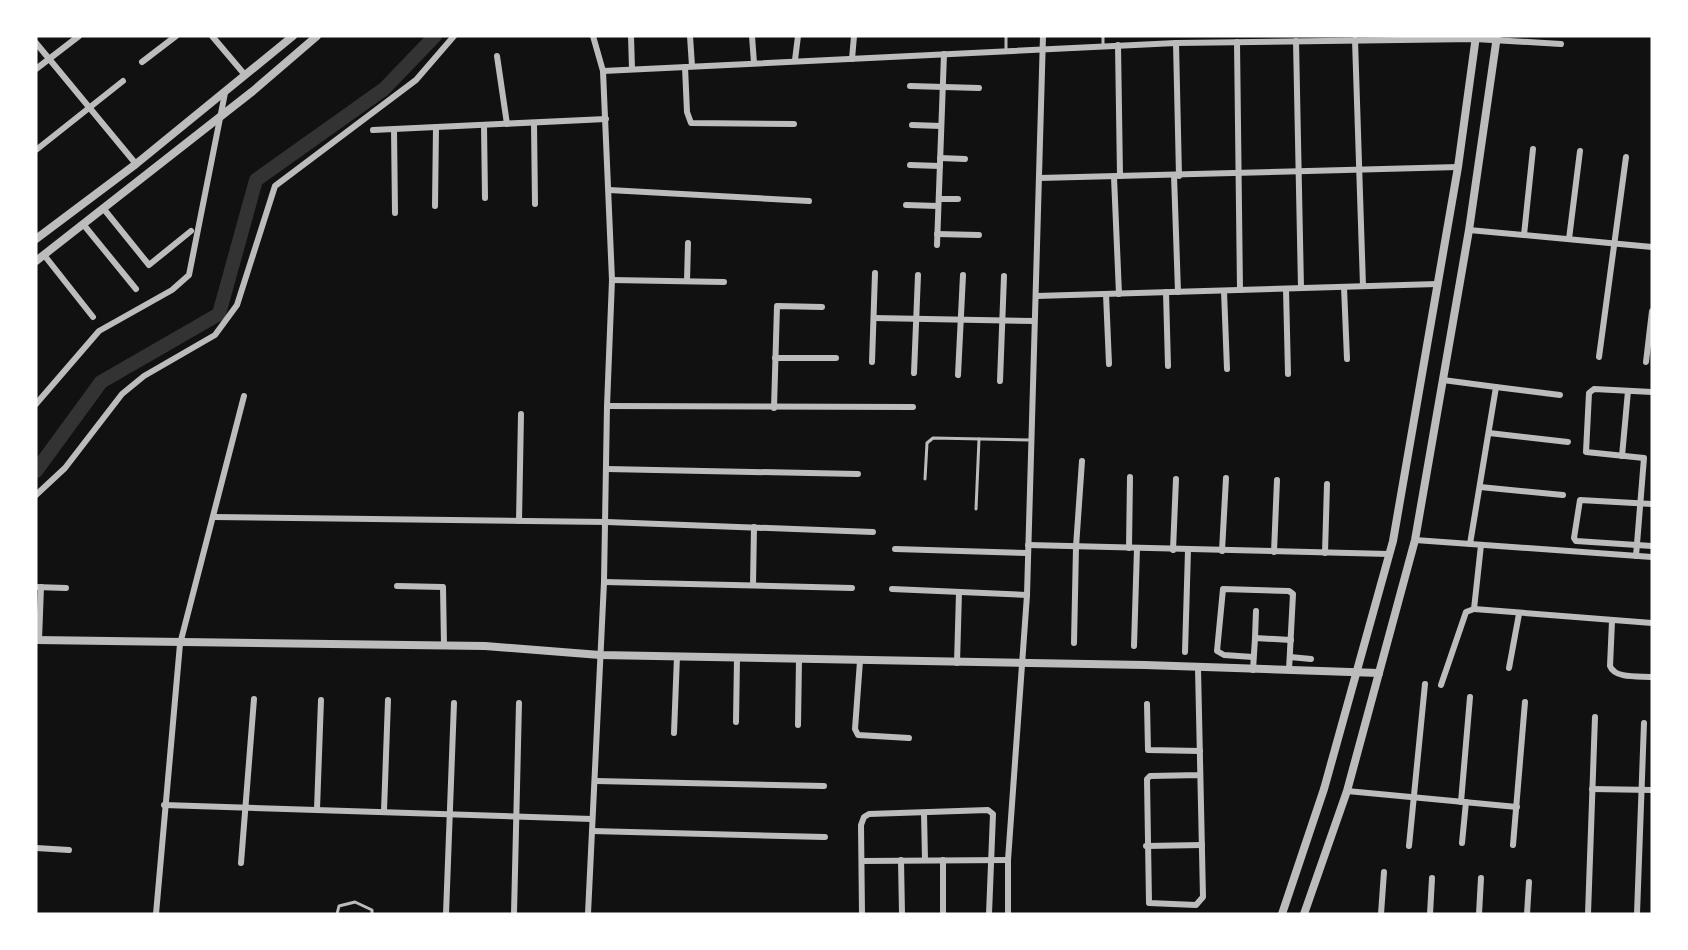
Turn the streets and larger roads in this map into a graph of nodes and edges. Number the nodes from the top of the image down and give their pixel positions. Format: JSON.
{"nodes":[{"id":1,"x":79,"y":36,"type":"edge"},
{"id":2,"x":176,"y":36,"type":"edge"},
{"id":3,"x":212,"y":36,"type":"edge"},
{"id":4,"x":293,"y":36,"type":"edge"},
{"id":5,"x":317,"y":36,"type":"edge"},
{"id":6,"x":454,"y":36,"type":"edge"},
{"id":7,"x":593,"y":36,"type":"edge"},
{"id":8,"x":630,"y":36,"type":"edge"},
{"id":9,"x":690,"y":36,"type":"edge"},
{"id":10,"x":752,"y":36,"type":"edge"},
{"id":11,"x":798,"y":36,"type":"edge"},
{"id":12,"x":854,"y":36,"type":"edge"},
{"id":13,"x":1043,"y":36,"type":"edge"},
{"id":14,"x":1162,"y":36,"type":"edge"},
{"id":15,"x":1475,"y":37,"type":"edge"},
{"id":16,"x":1496,"y":39,"type":"edge"},
{"id":17,"x":1355,"y":40,"type":"junction"},
{"id":18,"x":1296,"y":41,"type":"junction"},
{"id":19,"x":1237,"y":42,"type":"junction"},
{"id":20,"x":36,"y":43,"type":"edge"},
{"id":21,"x":1176,"y":43,"type":"junction"},
{"id":22,"x":1162,"y":44,"type":"junction"},
{"id":23,"x":1561,"y":44,"type":"dead end"},
{"id":24,"x":1118,"y":45,"type":"junction"},
{"id":25,"x":1043,"y":48,"type":"junction"},
{"id":26,"x":944,"y":54,"type":"junction"},
{"id":27,"x":497,"y":56,"type":"dead end"},
{"id":28,"x":49,"y":58,"type":"junction"},
{"id":29,"x":852,"y":59,"type":"junction"},
{"id":30,"x":795,"y":60,"type":"junction"},
{"id":31,"x":142,"y":62,"type":"dead end"},
{"id":32,"x":754,"y":63,"type":"junction"},
{"id":33,"x":688,"y":67,"type":"junction"},
{"id":34,"x":36,"y":69,"type":"edge"},
{"id":35,"x":632,"y":69,"type":"junction"},
{"id":36,"x":603,"y":71,"type":"junction"},
{"id":37,"x":245,"y":75,"type":"junction"},
{"id":38,"x":123,"y":81,"type":"dead end"},
{"id":39,"x":909,"y":86,"type":"dead end"},
{"id":40,"x":943,"y":87,"type":"junction"},
{"id":41,"x":979,"y":88,"type":"dead end"},
{"id":42,"x":225,"y":93,"type":"junction"},
{"id":43,"x":89,"y":107,"type":"junction"},
{"id":44,"x":221,"y":116,"type":"junction"},
{"id":45,"x":606,"y":120,"type":"junction"},
{"id":46,"x":534,"y":123,"type":"junction"},
{"id":47,"x":507,"y":124,"type":"junction"},
{"id":48,"x":794,"y":124,"type":"dead end"},
{"id":49,"x":484,"y":125,"type":"junction"},
{"id":50,"x":912,"y":125,"type":"dead end"},
{"id":51,"x":941,"y":126,"type":"junction"},
{"id":52,"x":436,"y":127,"type":"junction"},
{"id":53,"x":394,"y":129,"type":"junction"},
{"id":54,"x":373,"y":130,"type":"dead end"},
{"id":55,"x":1533,"y":149,"type":"dead end"},
{"id":56,"x":36,"y":150,"type":"edge"},
{"id":57,"x":1580,"y":151,"type":"dead end"},
{"id":58,"x":1626,"y":157,"type":"dead end"},
{"id":59,"x":940,"y":158,"type":"junction"},
{"id":60,"x":965,"y":159,"type":"dead end"},
{"id":61,"x":136,"y":164,"type":"junction"},
{"id":62,"x":910,"y":165,"type":"dead end"},
{"id":63,"x":940,"y":166,"type":"junction"},
{"id":64,"x":1458,"y":167,"type":"junction"},
{"id":65,"x":1359,"y":170,"type":"junction"},
{"id":66,"x":1299,"y":173,"type":"junction"},
{"id":67,"x":1238,"y":174,"type":"junction"},
{"id":68,"x":1118,"y":176,"type":"junction"},
{"id":69,"x":1177,"y":176,"type":"junction"},
{"id":70,"x":1039,"y":178,"type":"junction"},
{"id":71,"x":609,"y":190,"type":"junction"},
{"id":72,"x":485,"y":198,"type":"dead end"},
{"id":73,"x":958,"y":199,"type":"dead end"},
{"id":74,"x":809,"y":201,"type":"dead end"},
{"id":75,"x":938,"y":202,"type":"junction"},
{"id":76,"x":535,"y":204,"type":"dead end"},
{"id":77,"x":906,"y":205,"type":"dead end"},
{"id":78,"x":435,"y":206,"type":"dead end"},
{"id":79,"x":103,"y":208,"type":"junction"},
{"id":80,"x":395,"y":213,"type":"dead end"},
{"id":81,"x":83,"y":224,"type":"junction"},
{"id":82,"x":1469,"y":230,"type":"junction"},
{"id":83,"x":191,"y":231,"type":"dead end"},
{"id":84,"x":937,"y":234,"type":"junction"},
{"id":85,"x":979,"y":235,"type":"dead end"},
{"id":86,"x":1524,"y":235,"type":"junction"},
{"id":87,"x":36,"y":238,"type":"edge"},
{"id":88,"x":1569,"y":239,"type":"junction"},
{"id":89,"x":688,"y":243,"type":"dead end"},
{"id":90,"x":1614,"y":244,"type":"junction"},
{"id":91,"x":937,"y":245,"type":"dead end"},
{"id":92,"x":1652,"y":247,"type":"edge"},
{"id":93,"x":44,"y":255,"type":"junction"},
{"id":94,"x":36,"y":261,"type":"edge"},
{"id":95,"x":875,"y":273,"type":"dead end"},
{"id":96,"x":918,"y":275,"type":"dead end"},
{"id":97,"x":963,"y":275,"type":"dead end"},
{"id":98,"x":1004,"y":276,"type":"dead end"},
{"id":99,"x":612,"y":280,"type":"junction"},
{"id":100,"x":687,"y":281,"type":"junction"},
{"id":101,"x":724,"y":282,"type":"dead end"},
{"id":102,"x":1437,"y":284,"type":"junction"},
{"id":103,"x":1363,"y":286,"type":"junction"},
{"id":104,"x":1344,"y":287,"type":"junction"},
{"id":105,"x":1301,"y":288,"type":"junction"},
{"id":106,"x":136,"y":289,"type":"dead end"},
{"id":107,"x":1286,"y":289,"type":"junction"},
{"id":108,"x":1240,"y":290,"type":"junction"},
{"id":109,"x":1224,"y":291,"type":"junction"},
{"id":110,"x":1166,"y":292,"type":"junction"},
{"id":111,"x":1178,"y":292,"type":"junction"},
{"id":112,"x":1106,"y":294,"type":"junction"},
{"id":113,"x":1119,"y":294,"type":"junction"},
{"id":114,"x":1036,"y":297,"type":"junction"},
{"id":115,"x":822,"y":308,"type":"dead end"},
{"id":116,"x":1652,"y":311,"type":"edge"},
{"id":117,"x":93,"y":317,"type":"dead end"},
{"id":118,"x":874,"y":318,"type":"junction"},
{"id":119,"x":916,"y":319,"type":"junction"},
{"id":120,"x":960,"y":320,"type":"junction"},
{"id":121,"x":1002,"y":320,"type":"junction"},
{"id":122,"x":1034,"y":321,"type":"junction"},
{"id":123,"x":1599,"y":357,"type":"dead end"},
{"id":124,"x":775,"y":358,"type":"junction"},
{"id":125,"x":836,"y":358,"type":"dead end"},
{"id":126,"x":1347,"y":359,"type":"dead end"},
{"id":127,"x":872,"y":362,"type":"dead end"},
{"id":128,"x":1646,"y":362,"type":"dead end"},
{"id":129,"x":1108,"y":364,"type":"dead end"},
{"id":130,"x":1168,"y":366,"type":"dead end"},
{"id":131,"x":1227,"y":369,"type":"dead end"},
{"id":132,"x":914,"y":373,"type":"dead end"},
{"id":133,"x":1288,"y":374,"type":"dead end"},
{"id":134,"x":958,"y":375,"type":"dead end"},
{"id":135,"x":1443,"y":380,"type":"junction"},
{"id":136,"x":1000,"y":381,"type":"dead end"},
{"id":137,"x":1496,"y":387,"type":"junction"},
{"id":138,"x":1628,"y":391,"type":"junction"},
{"id":139,"x":1652,"y":392,"type":"edge"},
{"id":140,"x":1560,"y":395,"type":"dead end"},
{"id":141,"x":244,"y":396,"type":"dead end"},
{"id":142,"x":36,"y":404,"type":"edge"},
{"id":143,"x":607,"y":406,"type":"junction"},
{"id":144,"x":913,"y":407,"type":"dead end"},
{"id":145,"x":774,"y":408,"type":"junction"},
{"id":146,"x":521,"y":414,"type":"dead end"},
{"id":147,"x":1489,"y":433,"type":"junction"},
{"id":148,"x":1568,"y":442,"type":"dead end"},
{"id":149,"x":1622,"y":456,"type":"junction"},
{"id":150,"x":1644,"y":458,"type":"junction"},
{"id":151,"x":1652,"y":459,"type":"edge"},
{"id":152,"x":1082,"y":461,"type":"dead end"},
{"id":153,"x":607,"y":469,"type":"junction"},
{"id":154,"x":858,"y":474,"type":"dead end"},
{"id":155,"x":1130,"y":477,"type":"dead end"},
{"id":156,"x":1226,"y":478,"type":"dead end"},
{"id":157,"x":1176,"y":479,"type":"dead end"},
{"id":158,"x":1277,"y":480,"type":"dead end"},
{"id":159,"x":1328,"y":484,"type":"dead end"},
{"id":160,"x":1480,"y":487,"type":"junction"},
{"id":161,"x":36,"y":495,"type":"edge"},
{"id":162,"x":1563,"y":495,"type":"dead end"},
{"id":163,"x":1641,"y":503,"type":"junction"},
{"id":164,"x":1652,"y":504,"type":"edge"},
{"id":165,"x":213,"y":517,"type":"junction"},
{"id":166,"x":519,"y":521,"type":"junction"},
{"id":167,"x":607,"y":522,"type":"junction"},
{"id":168,"x":754,"y":527,"type":"junction"},
{"id":169,"x":873,"y":532,"type":"dead end"},
{"id":170,"x":1415,"y":540,"type":"junction"},
{"id":171,"x":1470,"y":544,"type":"junction"},
{"id":172,"x":1028,"y":545,"type":"junction"},
{"id":173,"x":1481,"y":545,"type":"junction"},
{"id":174,"x":1637,"y":545,"type":"junction"},
{"id":175,"x":1652,"y":546,"type":"edge"},
{"id":176,"x":1076,"y":547,"type":"junction"},
{"id":177,"x":1128,"y":548,"type":"junction"},
{"id":178,"x":1137,"y":548,"type":"junction"},
{"id":179,"x":895,"y":549,"type":"dead end"},
{"id":180,"x":1173,"y":550,"type":"junction"},
{"id":181,"x":1188,"y":550,"type":"junction"},
{"id":182,"x":1222,"y":551,"type":"junction"},
{"id":183,"x":1274,"y":552,"type":"junction"},
{"id":184,"x":1028,"y":553,"type":"junction"},
{"id":185,"x":1325,"y":553,"type":"junction"},
{"id":186,"x":1389,"y":554,"type":"junction"},
{"id":187,"x":1636,"y":556,"type":"junction"},
{"id":188,"x":1652,"y":557,"type":"edge"},
{"id":189,"x":604,"y":582,"type":"junction"},
{"id":190,"x":753,"y":585,"type":"junction"},
{"id":191,"x":397,"y":586,"type":"dead end"},
{"id":192,"x":39,"y":587,"type":"edge"},
{"id":193,"x":66,"y":588,"type":"dead end"},
{"id":194,"x":852,"y":588,"type":"dead end"},
{"id":195,"x":892,"y":589,"type":"dead end"},
{"id":196,"x":958,"y":592,"type":"junction"},
{"id":197,"x":1027,"y":595,"type":"junction"},
{"id":198,"x":1474,"y":609,"type":"junction"},
{"id":199,"x":1256,"y":611,"type":"dead end"},
{"id":200,"x":1519,"y":614,"type":"junction"},
{"id":201,"x":1612,"y":621,"type":"junction"},
{"id":202,"x":1652,"y":623,"type":"edge"},
{"id":203,"x":1255,"y":638,"type":"junction"},
{"id":204,"x":37,"y":640,"type":"edge"},
{"id":205,"x":1291,"y":640,"type":"junction"},
{"id":206,"x":1074,"y":643,"type":"dead end"},
{"id":207,"x":180,"y":644,"type":"junction"},
{"id":208,"x":444,"y":645,"type":"junction"},
{"id":209,"x":1134,"y":646,"type":"dead end"},
{"id":210,"x":1185,"y":652,"type":"dead end"},
{"id":211,"x":600,"y":655,"type":"junction"},
{"id":212,"x":677,"y":656,"type":"junction"},
{"id":213,"x":1253,"y":657,"type":"junction"},
{"id":214,"x":1290,"y":657,"type":"junction"},
{"id":215,"x":737,"y":658,"type":"junction"},
{"id":216,"x":799,"y":659,"type":"junction"},
{"id":217,"x":1311,"y":659,"type":"dead end"},
{"id":218,"x":860,"y":661,"type":"junction"},
{"id":219,"x":957,"y":663,"type":"junction"},
{"id":220,"x":1024,"y":665,"type":"junction"},
{"id":221,"x":1198,"y":668,"type":"junction"},
{"id":222,"x":1509,"y":668,"type":"dead end"},
{"id":223,"x":1252,"y":670,"type":"junction"},
{"id":224,"x":1289,"y":670,"type":"junction"},
{"id":225,"x":1358,"y":671,"type":"junction"},
{"id":226,"x":1379,"y":673,"type":"junction"},
{"id":227,"x":1652,"y":676,"type":"edge"},
{"id":228,"x":1425,"y":684,"type":"dead end"},
{"id":229,"x":1441,"y":685,"type":"dead end"},
{"id":230,"x":1470,"y":698,"type":"dead end"},
{"id":231,"x":254,"y":699,"type":"dead end"},
{"id":232,"x":321,"y":700,"type":"dead end"},
{"id":233,"x":388,"y":700,"type":"dead end"},
{"id":234,"x":1526,"y":702,"type":"dead end"},
{"id":235,"x":454,"y":703,"type":"dead end"},
{"id":236,"x":519,"y":703,"type":"dead end"},
{"id":237,"x":1147,"y":704,"type":"dead end"},
{"id":238,"x":1594,"y":717,"type":"dead end"},
{"id":239,"x":736,"y":722,"type":"dead end"},
{"id":240,"x":1644,"y":723,"type":"dead end"},
{"id":241,"x":798,"y":724,"type":"dead end"},
{"id":242,"x":674,"y":734,"type":"dead end"},
{"id":243,"x":909,"y":738,"type":"dead end"},
{"id":244,"x":1200,"y":751,"type":"junction"},
{"id":245,"x":1200,"y":775,"type":"junction"},
{"id":246,"x":596,"y":781,"type":"junction"},
{"id":247,"x":824,"y":786,"type":"dead end"},
{"id":248,"x":1592,"y":789,"type":"junction"},
{"id":249,"x":1642,"y":790,"type":"junction"},
{"id":250,"x":1652,"y":790,"type":"edge"},
{"id":251,"x":1347,"y":791,"type":"junction"},
{"id":252,"x":1414,"y":798,"type":"junction"},
{"id":253,"x":1464,"y":802,"type":"junction"},
{"id":254,"x":164,"y":805,"type":"junction"},
{"id":255,"x":246,"y":807,"type":"junction"},
{"id":256,"x":1516,"y":807,"type":"junction"},
{"id":257,"x":317,"y":809,"type":"junction"},
{"id":258,"x":384,"y":811,"type":"junction"},
{"id":259,"x":451,"y":813,"type":"junction"},
{"id":260,"x":924,"y":813,"type":"junction"},
{"id":261,"x":518,"y":816,"type":"junction"},
{"id":262,"x":592,"y":819,"type":"junction"},
{"id":263,"x":592,"y":831,"type":"junction"},
{"id":264,"x":825,"y":837,"type":"dead end"},
{"id":265,"x":1462,"y":843,"type":"dead end"},
{"id":266,"x":1202,"y":845,"type":"junction"},
{"id":267,"x":1513,"y":845,"type":"dead end"},
{"id":268,"x":1146,"y":846,"type":"junction"},
{"id":269,"x":1409,"y":846,"type":"dead end"},
{"id":270,"x":36,"y":848,"type":"edge"},
{"id":271,"x":69,"y":850,"type":"dead end"},
{"id":272,"x":901,"y":860,"type":"junction"},
{"id":273,"x":925,"y":860,"type":"junction"},
{"id":274,"x":943,"y":860,"type":"junction"},
{"id":275,"x":991,"y":860,"type":"junction"},
{"id":276,"x":1008,"y":860,"type":"junction"},
{"id":277,"x":862,"y":861,"type":"junction"},
{"id":278,"x":241,"y":862,"type":"dead end"},
{"id":279,"x":1384,"y":872,"type":"dead end"},
{"id":280,"x":1432,"y":878,"type":"dead end"},
{"id":281,"x":1481,"y":878,"type":"dead end"},
{"id":282,"x":1529,"y":882,"type":"dead end"},
{"id":283,"x":156,"y":914,"type":"edge"},
{"id":284,"x":446,"y":914,"type":"edge"},
{"id":285,"x":514,"y":914,"type":"edge"},
{"id":286,"x":588,"y":914,"type":"edge"},
{"id":287,"x":862,"y":914,"type":"edge"},
{"id":288,"x":902,"y":914,"type":"edge"},
{"id":289,"x":944,"y":914,"type":"edge"},
{"id":290,"x":990,"y":914,"type":"edge"},
{"id":291,"x":1008,"y":914,"type":"edge"},
{"id":292,"x":1282,"y":914,"type":"edge"},
{"id":293,"x":1304,"y":914,"type":"edge"},
{"id":294,"x":1381,"y":914,"type":"edge"},
{"id":295,"x":1430,"y":914,"type":"edge"},
{"id":296,"x":1479,"y":914,"type":"edge"},
{"id":297,"x":1527,"y":914,"type":"edge"},
{"id":298,"x":1588,"y":914,"type":"edge"},
{"id":299,"x":1637,"y":914,"type":"edge"}],
"edges":[{"from":1,"to":28,"type":"street"},
{"from":2,"to":31,"type":"street"},
{"from":3,"to":37,"type":"street"},
{"from":4,"to":37,"type":"street"},
{"from":5,"to":44,"type":"street"},
{"from":6,"to":161,"type":"street"},
{"from":7,"to":36,"type":"street"},
{"from":8,"to":35,"type":"street"},
{"from":9,"to":33,"type":"street"},
{"from":10,"to":32,"type":"street"},
{"from":11,"to":30,"type":"street"},
{"from":12,"to":29,"type":"street"},
{"from":13,"to":25,"type":"street"},
{"from":14,"to":22,"type":"street"},
{"from":15,"to":16,"type":"street"},
{"from":15,"to":17,"type":"street"},
{"from":15,"to":64,"type":"street"},
{"from":16,"to":23,"type":"street"},
{"from":16,"to":82,"type":"street"},
{"from":17,"to":18,"type":"street"},
{"from":17,"to":65,"type":"street"},
{"from":18,"to":19,"type":"street"},
{"from":18,"to":66,"type":"street"},
{"from":19,"to":21,"type":"street"},
{"from":19,"to":67,"type":"street"},
{"from":20,"to":28,"type":"street"},
{"from":21,"to":22,"type":"street"},
{"from":21,"to":69,"type":"street"},
{"from":22,"to":24,"type":"street"},
{"from":24,"to":25,"type":"street"},
{"from":24,"to":68,"type":"street"},
{"from":25,"to":26,"type":"street"},
{"from":25,"to":70,"type":"street"},
{"from":26,"to":29,"type":"street"},
{"from":26,"to":40,"type":"street"},
{"from":27,"to":47,"type":"street"},
{"from":28,"to":34,"type":"street"},
{"from":28,"to":43,"type":"street"},
{"from":29,"to":30,"type":"street"},
{"from":30,"to":32,"type":"street"},
{"from":32,"to":33,"type":"street"},
{"from":33,"to":35,"type":"street"},
{"from":33,"to":48,"type":"street"},
{"from":35,"to":36,"type":"street"},
{"from":36,"to":45,"type":"street"},
{"from":37,"to":42,"type":"street"},
{"from":38,"to":43,"type":"street"},
{"from":39,"to":40,"type":"street"},
{"from":40,"to":41,"type":"street"},
{"from":40,"to":51,"type":"street"},
{"from":42,"to":44,"type":"street"},
{"from":42,"to":61,"type":"street"},
{"from":43,"to":56,"type":"street"},
{"from":43,"to":61,"type":"street"},
{"from":44,"to":79,"type":"street"},
{"from":44,"to":142,"type":"street"},
{"from":45,"to":46,"type":"street"},
{"from":45,"to":71,"type":"street"},
{"from":46,"to":47,"type":"street"},
{"from":46,"to":76,"type":"street"},
{"from":47,"to":49,"type":"street"},
{"from":49,"to":52,"type":"street"},
{"from":49,"to":72,"type":"street"},
{"from":50,"to":51,"type":"street"},
{"from":51,"to":59,"type":"street"},
{"from":52,"to":53,"type":"street"},
{"from":52,"to":78,"type":"street"},
{"from":53,"to":54,"type":"street"},
{"from":53,"to":80,"type":"street"},
{"from":55,"to":86,"type":"street"},
{"from":57,"to":88,"type":"street"},
{"from":58,"to":90,"type":"street"},
{"from":59,"to":60,"type":"street"},
{"from":59,"to":63,"type":"street"},
{"from":61,"to":87,"type":"street"},
{"from":62,"to":63,"type":"street"},
{"from":63,"to":75,"type":"street"},
{"from":64,"to":65,"type":"street"},
{"from":64,"to":102,"type":"street"},
{"from":65,"to":66,"type":"street"},
{"from":65,"to":103,"type":"street"},
{"from":66,"to":67,"type":"street"},
{"from":66,"to":105,"type":"street"},
{"from":67,"to":69,"type":"street"},
{"from":67,"to":108,"type":"street"},
{"from":68,"to":69,"type":"street"},
{"from":68,"to":70,"type":"street"},
{"from":68,"to":113,"type":"street"},
{"from":69,"to":111,"type":"street"},
{"from":70,"to":114,"type":"street"},
{"from":71,"to":74,"type":"street"},
{"from":71,"to":99,"type":"street"},
{"from":73,"to":75,"type":"street"},
{"from":75,"to":77,"type":"street"},
{"from":75,"to":84,"type":"street"},
{"from":79,"to":81,"type":"street"},
{"from":79,"to":83,"type":"street"},
{"from":81,"to":93,"type":"street"},
{"from":81,"to":106,"type":"street"},
{"from":82,"to":86,"type":"street"},
{"from":82,"to":135,"type":"street"},
{"from":84,"to":85,"type":"street"},
{"from":84,"to":91,"type":"street"},
{"from":86,"to":88,"type":"street"},
{"from":88,"to":90,"type":"street"},
{"from":89,"to":100,"type":"street"},
{"from":90,"to":92,"type":"street"},
{"from":90,"to":123,"type":"street"},
{"from":93,"to":94,"type":"street"},
{"from":93,"to":117,"type":"street"},
{"from":95,"to":118,"type":"street"},
{"from":96,"to":119,"type":"street"},
{"from":97,"to":120,"type":"street"},
{"from":98,"to":121,"type":"street"},
{"from":99,"to":100,"type":"street"},
{"from":99,"to":143,"type":"street"},
{"from":100,"to":101,"type":"street"},
{"from":102,"to":103,"type":"street"},
{"from":102,"to":186,"type":"street"},
{"from":103,"to":104,"type":"street"},
{"from":104,"to":105,"type":"street"},
{"from":104,"to":126,"type":"street"},
{"from":105,"to":107,"type":"street"},
{"from":107,"to":108,"type":"street"},
{"from":107,"to":133,"type":"street"},
{"from":108,"to":109,"type":"street"},
{"from":109,"to":111,"type":"street"},
{"from":109,"to":131,"type":"street"},
{"from":110,"to":111,"type":"street"},
{"from":110,"to":113,"type":"street"},
{"from":110,"to":130,"type":"street"},
{"from":112,"to":113,"type":"street"},
{"from":112,"to":114,"type":"street"},
{"from":112,"to":129,"type":"street"},
{"from":114,"to":122,"type":"street"},
{"from":115,"to":124,"type":"street"},
{"from":116,"to":128,"type":"street"},
{"from":118,"to":119,"type":"street"},
{"from":118,"to":127,"type":"street"},
{"from":119,"to":120,"type":"street"},
{"from":119,"to":132,"type":"street"},
{"from":120,"to":121,"type":"street"},
{"from":120,"to":134,"type":"street"},
{"from":121,"to":122,"type":"street"},
{"from":121,"to":136,"type":"street"},
{"from":122,"to":172,"type":"street"},
{"from":124,"to":125,"type":"street"},
{"from":124,"to":145,"type":"street"},
{"from":135,"to":137,"type":"street"},
{"from":135,"to":170,"type":"street"},
{"from":137,"to":140,"type":"street"},
{"from":137,"to":147,"type":"street"},
{"from":138,"to":139,"type":"street"},
{"from":138,"to":149,"type":"street"},
{"from":138,"to":149,"type":"street"},
{"from":141,"to":165,"type":"street"},
{"from":143,"to":145,"type":"street"},
{"from":143,"to":153,"type":"street"},
{"from":144,"to":145,"type":"street"},
{"from":146,"to":166,"type":"street"},
{"from":147,"to":148,"type":"street"},
{"from":147,"to":160,"type":"street"},
{"from":149,"to":150,"type":"street"},
{"from":150,"to":151,"type":"street"},
{"from":150,"to":163,"type":"street"},
{"from":152,"to":176,"type":"street"},
{"from":153,"to":154,"type":"street"},
{"from":153,"to":167,"type":"street"},
{"from":155,"to":177,"type":"street"},
{"from":156,"to":182,"type":"street"},
{"from":157,"to":180,"type":"street"},
{"from":158,"to":183,"type":"street"},
{"from":159,"to":185,"type":"street"},
{"from":160,"to":162,"type":"street"},
{"from":160,"to":171,"type":"street"},
{"from":163,"to":164,"type":"street"},
{"from":163,"to":174,"type":"street"},
{"from":163,"to":174,"type":"street"},
{"from":165,"to":166,"type":"street"},
{"from":165,"to":207,"type":"street"},
{"from":166,"to":167,"type":"street"},
{"from":167,"to":168,"type":"street"},
{"from":167,"to":189,"type":"street"},
{"from":168,"to":169,"type":"street"},
{"from":168,"to":190,"type":"street"},
{"from":170,"to":171,"type":"street"},
{"from":170,"to":226,"type":"street"},
{"from":171,"to":173,"type":"street"},
{"from":172,"to":176,"type":"street"},
{"from":172,"to":184,"type":"street"},
{"from":173,"to":187,"type":"street"},
{"from":173,"to":198,"type":"street"},
{"from":174,"to":175,"type":"street"},
{"from":174,"to":187,"type":"street"},
{"from":176,"to":177,"type":"street"},
{"from":176,"to":206,"type":"street"},
{"from":177,"to":178,"type":"street"},
{"from":178,"to":180,"type":"street"},
{"from":178,"to":209,"type":"street"},
{"from":179,"to":184,"type":"street"},
{"from":180,"to":181,"type":"street"},
{"from":181,"to":182,"type":"street"},
{"from":181,"to":210,"type":"street"},
{"from":182,"to":183,"type":"street"},
{"from":183,"to":185,"type":"street"},
{"from":184,"to":197,"type":"street"},
{"from":185,"to":186,"type":"street"},
{"from":186,"to":225,"type":"street"},
{"from":187,"to":188,"type":"street"},
{"from":189,"to":190,"type":"street"},
{"from":189,"to":211,"type":"street"},
{"from":190,"to":194,"type":"street"},
{"from":191,"to":208,"type":"street"},
{"from":192,"to":193,"type":"street"},
{"from":192,"to":204,"type":"street"},
{"from":195,"to":196,"type":"street"},
{"from":196,"to":197,"type":"street"},
{"from":196,"to":219,"type":"street"},
{"from":197,"to":220,"type":"street"},
{"from":198,"to":200,"type":"street"},
{"from":198,"to":229,"type":"street"},
{"from":199,"to":203,"type":"street"},
{"from":200,"to":201,"type":"street"},
{"from":200,"to":222,"type":"street"},
{"from":201,"to":202,"type":"street"},
{"from":201,"to":227,"type":"street"},
{"from":203,"to":205,"type":"street"},
{"from":203,"to":213,"type":"street"},
{"from":204,"to":207,"type":"street"},
{"from":205,"to":213,"type":"street"},
{"from":205,"to":214,"type":"street"},
{"from":207,"to":208,"type":"street"},
{"from":207,"to":254,"type":"street"},
{"from":208,"to":211,"type":"street"},
{"from":211,"to":212,"type":"street"},
{"from":211,"to":246,"type":"street"},
{"from":212,"to":215,"type":"street"},
{"from":212,"to":242,"type":"street"},
{"from":213,"to":223,"type":"street"},
{"from":214,"to":217,"type":"street"},
{"from":214,"to":224,"type":"street"},
{"from":215,"to":216,"type":"street"},
{"from":215,"to":239,"type":"street"},
{"from":216,"to":218,"type":"street"},
{"from":216,"to":241,"type":"street"},
{"from":218,"to":219,"type":"street"},
{"from":218,"to":243,"type":"street"},
{"from":219,"to":220,"type":"street"},
{"from":220,"to":221,"type":"street"},
{"from":220,"to":276,"type":"street"},
{"from":221,"to":223,"type":"street"},
{"from":221,"to":244,"type":"street"},
{"from":223,"to":224,"type":"street"},
{"from":224,"to":225,"type":"street"},
{"from":225,"to":226,"type":"street"},
{"from":225,"to":292,"type":"street"},
{"from":226,"to":251,"type":"street"},
{"from":228,"to":252,"type":"street"},
{"from":230,"to":253,"type":"street"},
{"from":231,"to":255,"type":"street"},
{"from":232,"to":257,"type":"street"},
{"from":233,"to":258,"type":"street"},
{"from":234,"to":256,"type":"street"},
{"from":235,"to":259,"type":"street"},
{"from":236,"to":261,"type":"street"},
{"from":237,"to":244,"type":"street"},
{"from":238,"to":248,"type":"street"},
{"from":240,"to":249,"type":"street"},
{"from":244,"to":245,"type":"street"},
{"from":245,"to":266,"type":"street"},
{"from":245,"to":268,"type":"street"},
{"from":246,"to":247,"type":"street"},
{"from":246,"to":262,"type":"street"},
{"from":248,"to":249,"type":"street"},
{"from":248,"to":298,"type":"street"},
{"from":249,"to":250,"type":"street"},
{"from":249,"to":299,"type":"street"},
{"from":251,"to":252,"type":"street"},
{"from":251,"to":293,"type":"street"},
{"from":252,"to":253,"type":"street"},
{"from":252,"to":269,"type":"street"},
{"from":253,"to":256,"type":"street"},
{"from":253,"to":265,"type":"street"},
{"from":254,"to":255,"type":"street"},
{"from":254,"to":283,"type":"street"},
{"from":255,"to":257,"type":"street"},
{"from":255,"to":278,"type":"street"},
{"from":256,"to":267,"type":"street"},
{"from":257,"to":258,"type":"street"},
{"from":258,"to":259,"type":"street"},
{"from":259,"to":261,"type":"street"},
{"from":259,"to":284,"type":"street"},
{"from":260,"to":273,"type":"street"},
{"from":260,"to":275,"type":"street"},
{"from":260,"to":277,"type":"street"},
{"from":261,"to":262,"type":"street"},
{"from":261,"to":285,"type":"street"},
{"from":262,"to":263,"type":"street"},
{"from":263,"to":264,"type":"street"},
{"from":263,"to":286,"type":"street"},
{"from":266,"to":268,"type":"street"},
{"from":266,"to":268,"type":"street"},
{"from":270,"to":271,"type":"street"},
{"from":272,"to":273,"type":"street"},
{"from":272,"to":277,"type":"street"},
{"from":272,"to":288,"type":"street"},
{"from":273,"to":274,"type":"street"},
{"from":274,"to":275,"type":"street"},
{"from":274,"to":289,"type":"street"},
{"from":275,"to":276,"type":"street"},
{"from":275,"to":290,"type":"street"},
{"from":276,"to":291,"type":"street"},
{"from":277,"to":287,"type":"street"},
{"from":279,"to":294,"type":"street"},
{"from":280,"to":295,"type":"street"},
{"from":281,"to":296,"type":"street"},
{"from":282,"to":297,"type":"street"}]}
